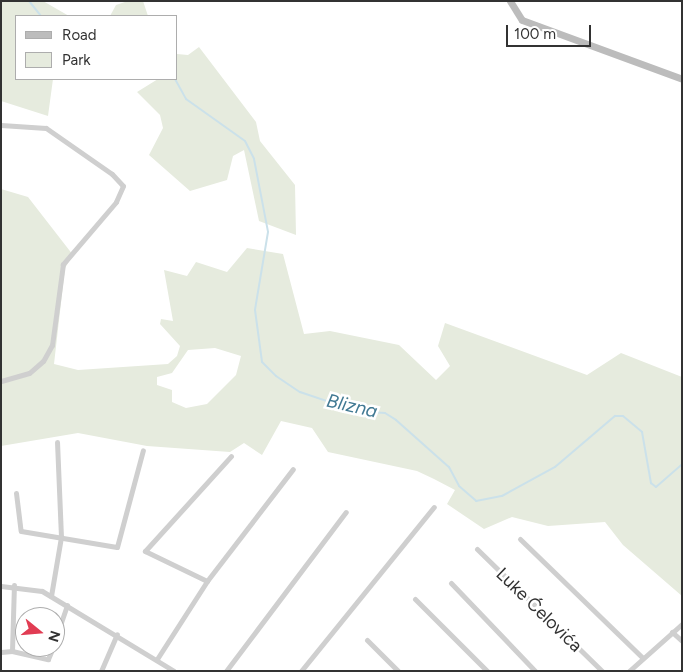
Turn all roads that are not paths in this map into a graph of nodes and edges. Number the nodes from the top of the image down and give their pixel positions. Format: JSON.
{"nodes":[{"id":1,"x":510,"y":1,"type":"edge"},
{"id":2,"x":682,"y":79,"type":"edge"},
{"id":3,"x":1,"y":125,"type":"edge"},
{"id":4,"x":1,"y":382,"type":"edge"},
{"id":5,"x":57,"y":442,"type":"dead end"},
{"id":6,"x":143,"y":450,"type":"dead end"},
{"id":7,"x":231,"y":456,"type":"dead end"},
{"id":8,"x":293,"y":469,"type":"dead end"},
{"id":9,"x":16,"y":493,"type":"dead end"},
{"id":10,"x":434,"y":507,"type":"dead end"},
{"id":11,"x":346,"y":512,"type":"dead end"},
{"id":12,"x":61,"y":537,"type":"junction"},
{"id":13,"x":520,"y":539,"type":"dead end"},
{"id":14,"x":477,"y":549,"type":"dead end"},
{"id":15,"x":207,"y":581,"type":"junction"},
{"id":16,"x":452,"y":583,"type":"dead end"},
{"id":17,"x":14,"y":585,"type":"junction"},
{"id":18,"x":1,"y":586,"type":"edge"},
{"id":19,"x":51,"y":596,"type":"junction"},
{"id":20,"x":415,"y":599,"type":"dead end"},
{"id":21,"x":67,"y":605,"type":"junction"},
{"id":22,"x":65,"y":611,"type":"edge"},
{"id":23,"x":682,"y":624,"type":"edge"},
{"id":24,"x":672,"y":632,"type":"junction"},
{"id":25,"x":117,"y":634,"type":"junction"},
{"id":26,"x":367,"y":640,"type":"dead end"},
{"id":27,"x":682,"y":641,"type":"edge"},
{"id":28,"x":1,"y":652,"type":"edge"},
{"id":29,"x":12,"y":652,"type":"junction"},
{"id":30,"x":15,"y":653,"type":"edge"},
{"id":31,"x":38,"y":657,"type":"edge"},
{"id":32,"x":49,"y":657,"type":"edge"},
{"id":33,"x":643,"y":658,"type":"junction"},
{"id":34,"x":158,"y":659,"type":"junction"},
{"id":35,"x":171,"y":670,"type":"edge"},
{"id":36,"x":100,"y":671,"type":"edge"},
{"id":37,"x":226,"y":671,"type":"edge"},
{"id":38,"x":301,"y":671,"type":"edge"},
{"id":39,"x":398,"y":671,"type":"edge"},
{"id":40,"x":488,"y":671,"type":"edge"},
{"id":41,"x":535,"y":671,"type":"edge"},
{"id":42,"x":602,"y":671,"type":"edge"},
{"id":43,"x":629,"y":671,"type":"edge"}],
"edges":[{"from":1,"to":2,"type":"street"},
{"from":3,"to":4,"type":"street"},
{"from":5,"to":12,"type":"street"},
{"from":6,"to":12,"type":"street"},
{"from":7,"to":15,"type":"street"},
{"from":8,"to":15,"type":"street"},
{"from":9,"to":12,"type":"street"},
{"from":10,"to":38,"type":"street"},
{"from":11,"to":37,"type":"street"},
{"from":12,"to":19,"type":"street"},
{"from":13,"to":33,"type":"street"},
{"from":14,"to":42,"type":"street","name":"Luke Ćelovića"},
{"from":15,"to":34,"type":"street"},
{"from":16,"to":41,"type":"street"},
{"from":17,"to":18,"type":"street"},
{"from":17,"to":19,"type":"street"},
{"from":17,"to":29,"type":"street"},
{"from":19,"to":21,"type":"street"},
{"from":20,"to":40,"type":"street"},
{"from":21,"to":22,"type":"street"},
{"from":21,"to":25,"type":"street"},
{"from":23,"to":24,"type":"street"},
{"from":24,"to":27,"type":"street"},
{"from":24,"to":33,"type":"street"},
{"from":25,"to":34,"type":"street"},
{"from":25,"to":36,"type":"street"},
{"from":26,"to":39,"type":"street"},
{"from":28,"to":29,"type":"street"},
{"from":29,"to":30,"type":"street"},
{"from":31,"to":32,"type":"street"},
{"from":33,"to":43,"type":"street"},
{"from":34,"to":35,"type":"street"}]}
